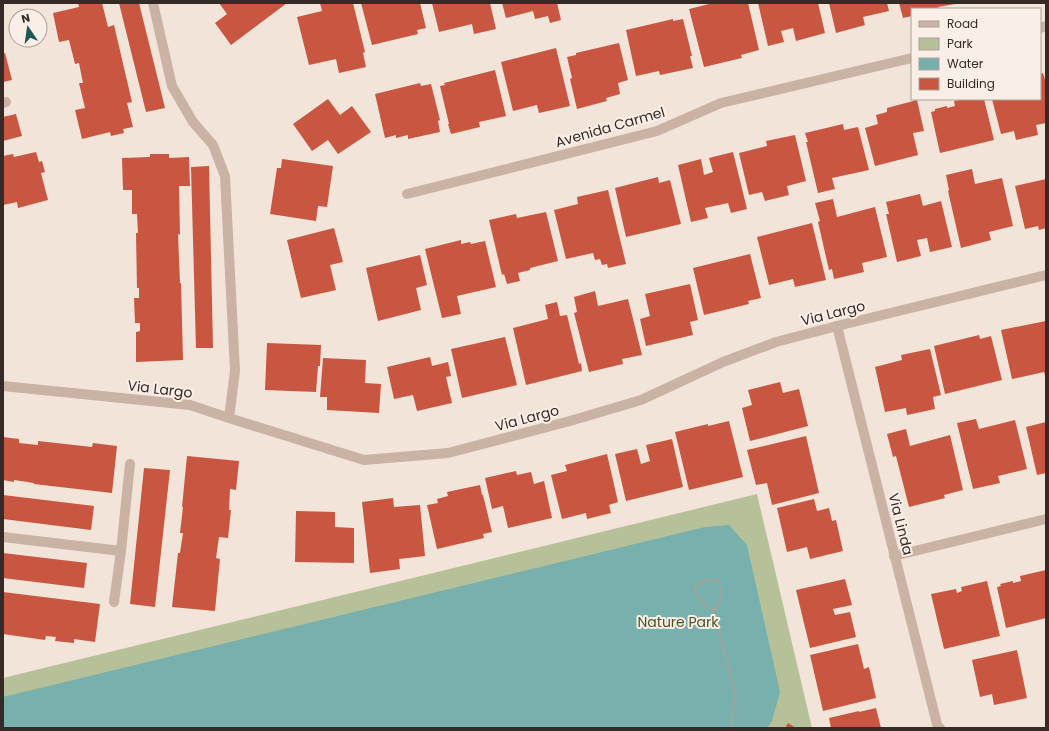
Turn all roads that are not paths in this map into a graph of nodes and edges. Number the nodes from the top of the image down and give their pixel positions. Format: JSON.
{"nodes":[{"id":1,"x":153,"y":3,"type":"edge"},
{"id":2,"x":911,"y":58,"type":"edge"},
{"id":3,"x":406,"y":194,"type":"dead end"},
{"id":4,"x":1046,"y":274,"type":"edge"},
{"id":5,"x":837,"y":326,"type":"junction"},
{"id":6,"x":3,"y":386,"type":"edge"},
{"id":7,"x":229,"y":418,"type":"junction"},
{"id":8,"x":130,"y":464,"type":"dead end"},
{"id":9,"x":1046,"y":519,"type":"edge"},
{"id":10,"x":3,"y":537,"type":"edge"},
{"id":11,"x":121,"y":551,"type":"junction"},
{"id":12,"x":894,"y":556,"type":"junction"},
{"id":13,"x":114,"y":602,"type":"dead end"},
{"id":14,"x":940,"y":728,"type":"edge"}],
"edges":[{"from":1,"to":7,"type":"street"},
{"from":2,"to":3,"type":"street","name":"Avenida Carmel"},
{"from":4,"to":5,"type":"street","name":"Via Largo"},
{"from":5,"to":7,"type":"street","name":"Via Largo"},
{"from":5,"to":12,"type":"street","name":"Via Linda"},
{"from":6,"to":7,"type":"street","name":"Via Largo"},
{"from":8,"to":11,"type":"street"},
{"from":9,"to":12,"type":"street"},
{"from":10,"to":11,"type":"street"},
{"from":11,"to":13,"type":"street"},
{"from":12,"to":14,"type":"street","name":"Via Linda"}]}
